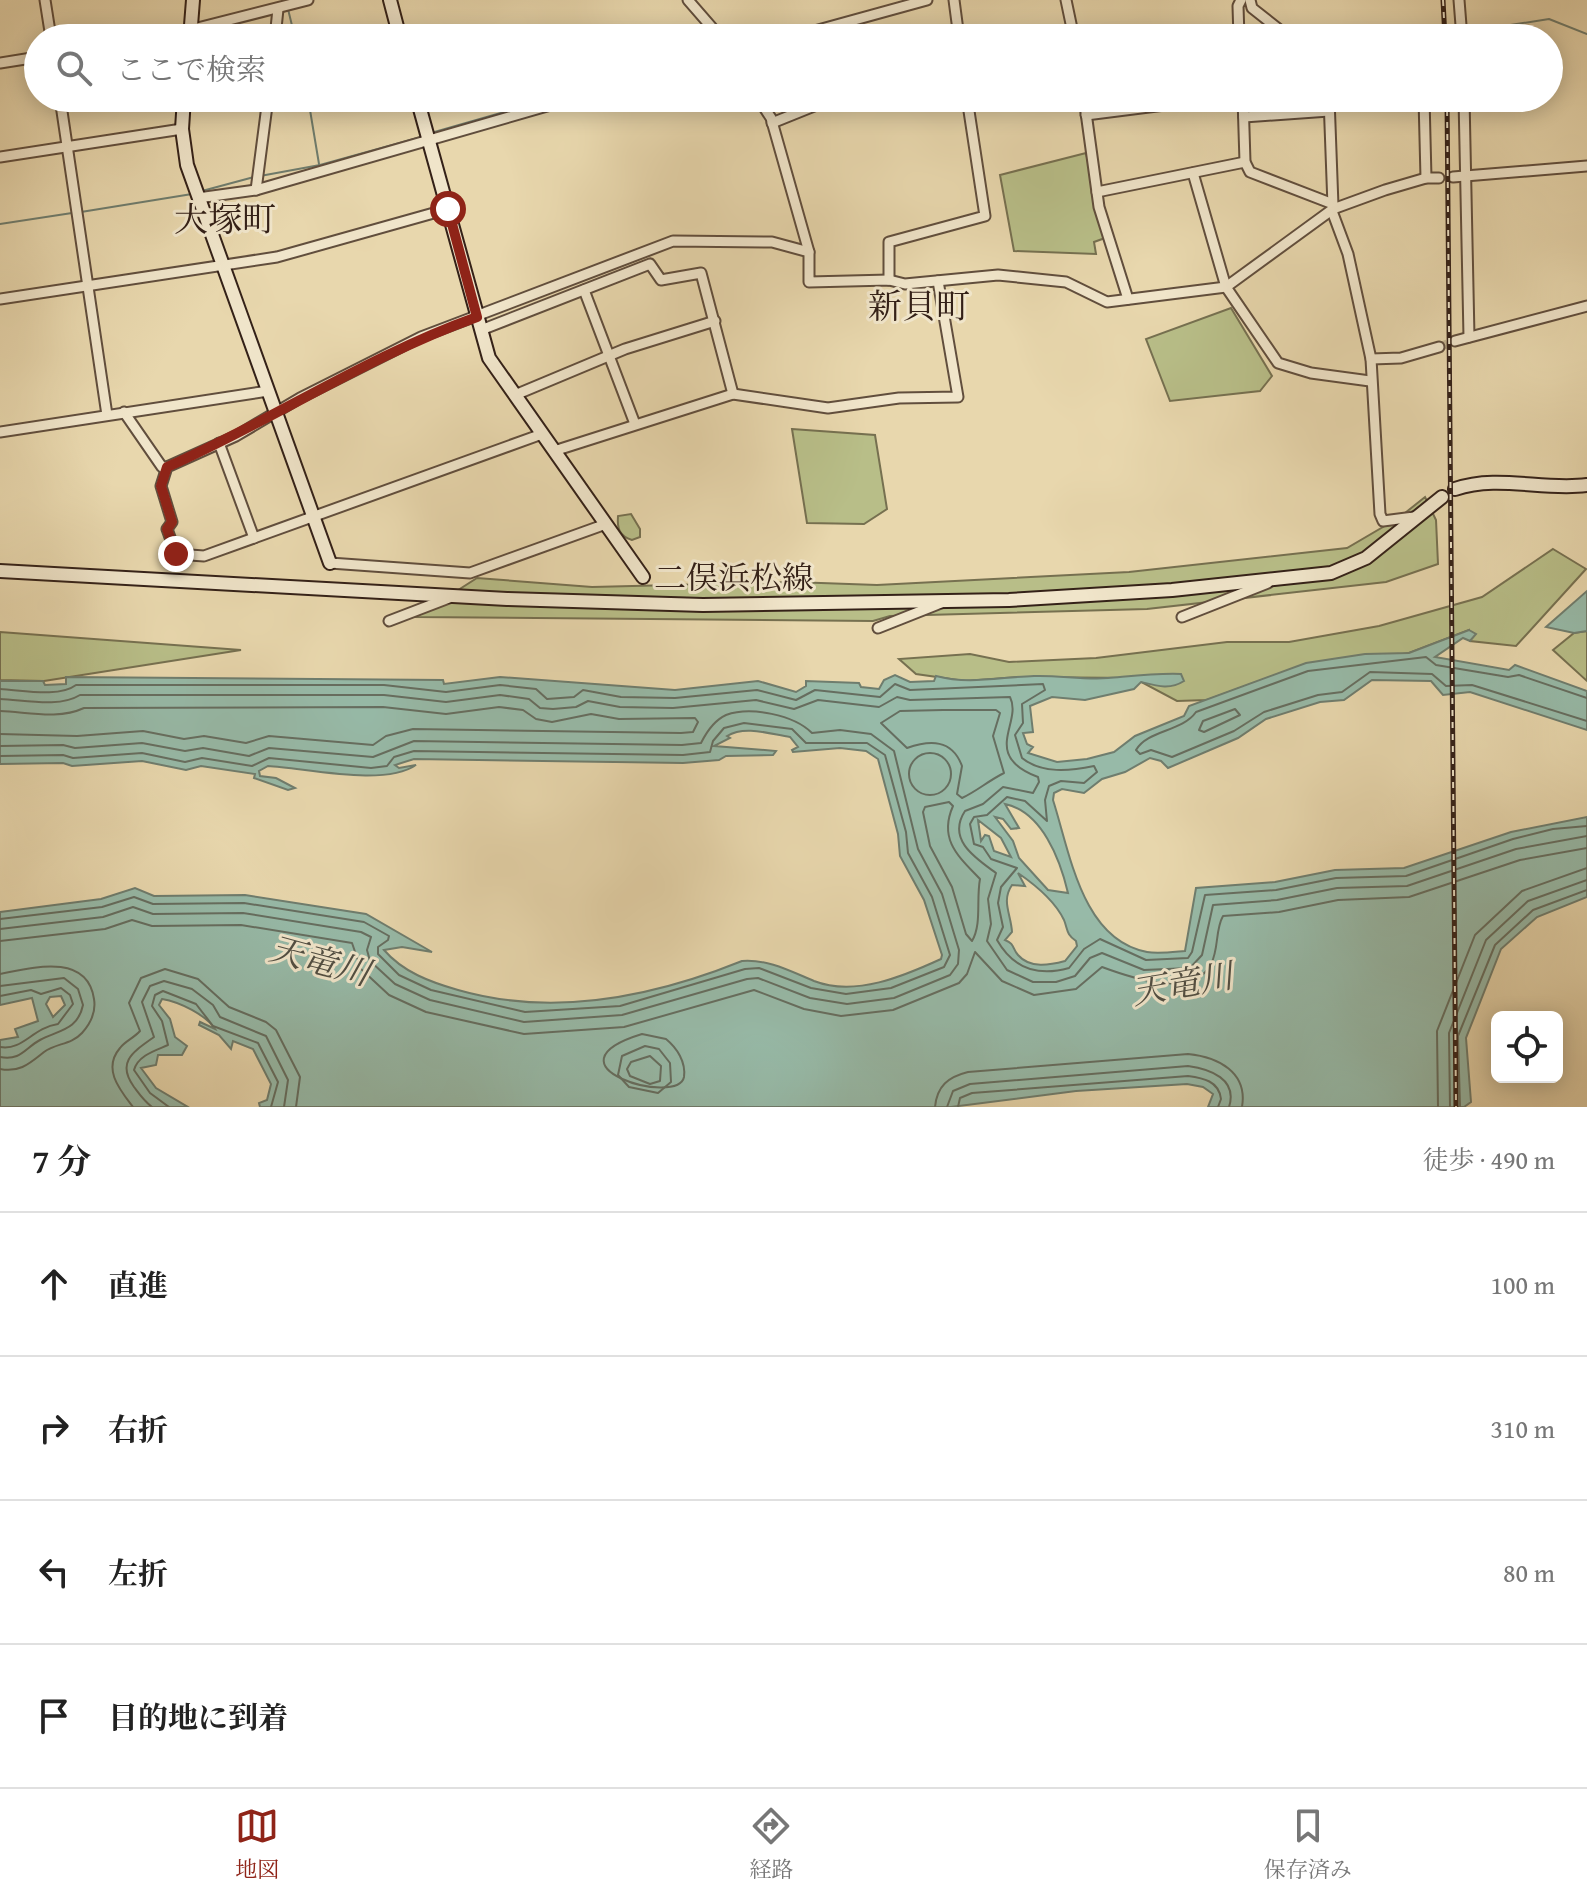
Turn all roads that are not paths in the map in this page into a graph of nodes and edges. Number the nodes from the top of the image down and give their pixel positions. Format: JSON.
{"nodes":[{"id":1,"x":45,"y":0,"type":"edge"},
{"id":2,"x":193,"y":0,"type":"edge"},
{"id":3,"x":308,"y":0,"type":"edge"},
{"id":4,"x":390,"y":0,"type":"edge"},
{"id":5,"x":688,"y":0,"type":"edge"},
{"id":6,"x":927,"y":0,"type":"edge"},
{"id":7,"x":954,"y":0,"type":"edge"},
{"id":8,"x":1066,"y":0,"type":"edge"},
{"id":9,"x":1241,"y":0,"type":"edge"},
{"id":10,"x":1250,"y":0,"type":"edge"},
{"id":11,"x":1459,"y":0,"type":"edge"},
{"id":12,"x":284,"y":7,"type":"junction"},
{"id":13,"x":49,"y":24,"type":"edge"},
{"id":14,"x":191,"y":24,"type":"edge"},
{"id":15,"x":225,"y":24,"type":"edge"},
{"id":16,"x":279,"y":24,"type":"edge"},
{"id":17,"x":396,"y":24,"type":"edge"},
{"id":18,"x":712,"y":24,"type":"edge"},
{"id":19,"x":840,"y":24,"type":"edge"},
{"id":20,"x":957,"y":24,"type":"edge"},
{"id":21,"x":1071,"y":24,"type":"edge"},
{"id":22,"x":1239,"y":24,"type":"edge"},
{"id":23,"x":1272,"y":24,"type":"edge"},
{"id":24,"x":1460,"y":24,"type":"edge"},
{"id":25,"x":24,"y":59,"type":"edge"},
{"id":26,"x":0,"y":63,"type":"edge"},
{"id":27,"x":62,"y":112,"type":"edge"},
{"id":28,"x":183,"y":112,"type":"edge"},
{"id":29,"x":266,"y":112,"type":"edge"},
{"id":30,"x":421,"y":112,"type":"edge"},
{"id":31,"x":524,"y":112,"type":"edge"},
{"id":32,"x":766,"y":112,"type":"edge"},
{"id":33,"x":799,"y":112,"type":"edge"},
{"id":34,"x":969,"y":112,"type":"edge"},
{"id":35,"x":1086,"y":112,"type":"edge"},
{"id":36,"x":1110,"y":112,"type":"edge"},
{"id":37,"x":1244,"y":112,"type":"edge"},
{"id":38,"x":1315,"y":112,"type":"edge"},
{"id":39,"x":1329,"y":112,"type":"edge"},
{"id":40,"x":1424,"y":112,"type":"edge"},
{"id":41,"x":1465,"y":112,"type":"edge"},
{"id":42,"x":1086,"y":115,"type":"junction"},
{"id":43,"x":1244,"y":117,"type":"junction"},
{"id":44,"x":772,"y":123,"type":"junction"},
{"id":45,"x":182,"y":129,"type":"junction"},
{"id":46,"x":428,"y":138,"type":"junction"},
{"id":47,"x":67,"y":147,"type":"junction"},
{"id":48,"x":0,"y":157,"type":"edge"},
{"id":49,"x":1245,"y":162,"type":"junction"},
{"id":50,"x":1587,"y":166,"type":"edge"},
{"id":51,"x":1193,"y":173,"type":"junction"},
{"id":52,"x":1453,"y":177,"type":"dead end"},
{"id":53,"x":1467,"y":177,"type":"junction"},
{"id":54,"x":1426,"y":178,"type":"junction"},
{"id":55,"x":1439,"y":178,"type":"dead end"},
{"id":56,"x":256,"y":190,"type":"junction"},
{"id":57,"x":1097,"y":192,"type":"junction"},
{"id":58,"x":198,"y":198,"type":"junction"},
{"id":59,"x":1333,"y":208,"type":"junction"},
{"id":60,"x":448,"y":209,"type":"junction"},
{"id":61,"x":809,"y":252,"type":"junction"},
{"id":62,"x":222,"y":265,"type":"junction"},
{"id":63,"x":889,"y":280,"type":"junction"},
{"id":64,"x":938,"y":281,"type":"junction"},
{"id":65,"x":87,"y":285,"type":"junction"},
{"id":66,"x":1226,"y":287,"type":"junction"},
{"id":67,"x":584,"y":290,"type":"junction"},
{"id":68,"x":0,"y":299,"type":"edge"},
{"id":69,"x":1128,"y":299,"type":"junction"},
{"id":70,"x":1587,"y":306,"type":"edge"},
{"id":71,"x":715,"y":321,"type":"junction"},
{"id":72,"x":479,"y":323,"type":"junction"},
{"id":73,"x":1469,"y":337,"type":"junction"},
{"id":74,"x":1455,"y":341,"type":"tunnel mouth"},
{"id":75,"x":1439,"y":347,"type":"tunnel mouth"},
{"id":76,"x":608,"y":355,"type":"junction"},
{"id":77,"x":1371,"y":359,"type":"junction"},
{"id":78,"x":1370,"y":381,"type":"junction"},
{"id":79,"x":268,"y":391,"type":"junction"},
{"id":80,"x":733,"y":394,"type":"junction"},
{"id":81,"x":515,"y":395,"type":"junction"},
{"id":82,"x":124,"y":412,"type":"junction"},
{"id":83,"x":276,"y":413,"type":"junction"},
{"id":84,"x":107,"y":415,"type":"junction"},
{"id":85,"x":635,"y":424,"type":"junction"},
{"id":86,"x":0,"y":432,"type":"edge"},
{"id":87,"x":542,"y":434,"type":"junction"},
{"id":88,"x":219,"y":443,"type":"junction"},
{"id":89,"x":554,"y":451,"type":"junction"},
{"id":90,"x":167,"y":467,"type":"junction"},
{"id":91,"x":1587,"y":485,"type":"edge"},
{"id":92,"x":1455,"y":489,"type":"dead end"},
{"id":93,"x":1442,"y":497,"type":"dead end"},
{"id":94,"x":314,"y":517,"type":"junction"},
{"id":95,"x":1415,"y":517,"type":"junction"},
{"id":96,"x":606,"y":524,"type":"junction"},
{"id":97,"x":254,"y":538,"type":"junction"},
{"id":98,"x":330,"y":563,"type":"joint"},
{"id":99,"x":0,"y":571,"type":"edge"},
{"id":100,"x":643,"y":577,"type":"dead end"},
{"id":101,"x":1273,"y":580,"type":"junction"},
{"id":102,"x":458,"y":595,"type":"junction"},
{"id":103,"x":945,"y":601,"type":"junction"},
{"id":104,"x":1182,"y":617,"type":"dead end"},
{"id":105,"x":389,"y":621,"type":"dead end"},
{"id":106,"x":878,"y":628,"type":"dead end"}],
"edges":[{"from":1,"to":13,"type":"street"},
{"from":2,"to":14,"type":"main road"},
{"from":3,"to":12,"type":"street"},
{"from":4,"to":17,"type":"main road"},
{"from":5,"to":18,"type":"street"},
{"from":6,"to":19,"type":"street"},
{"from":7,"to":20,"type":"street"},
{"from":8,"to":21,"type":"street"},
{"from":9,"to":22,"type":"street"},
{"from":10,"to":23,"type":"street"},
{"from":11,"to":24,"type":"street"},
{"from":12,"to":15,"type":"street"},
{"from":12,"to":16,"type":"street"},
{"from":25,"to":26,"type":"street"},
{"from":27,"to":47,"type":"street"},
{"from":28,"to":45,"type":"main road"},
{"from":29,"to":56,"type":"street"},
{"from":30,"to":46,"type":"main road"},
{"from":31,"to":46,"type":"street"},
{"from":32,"to":44,"type":"street"},
{"from":33,"to":44,"type":"street"},
{"from":34,"to":63,"type":"street"},
{"from":35,"to":42,"type":"street"},
{"from":36,"to":42,"type":"street"},
{"from":37,"to":43,"type":"street"},
{"from":38,"to":43,"type":"street"},
{"from":39,"to":59,"type":"street"},
{"from":40,"to":54,"type":"street"},
{"from":41,"to":53,"type":"street"},
{"from":42,"to":57,"type":"street"},
{"from":43,"to":49,"type":"street"},
{"from":44,"to":61,"type":"street"},
{"from":45,"to":47,"type":"street"},
{"from":45,"to":58,"type":"main road"},
{"from":46,"to":56,"type":"street"},
{"from":46,"to":60,"type":"main road"},
{"from":47,"to":48,"type":"street"},
{"from":47,"to":65,"type":"street"},
{"from":49,"to":51,"type":"street"},
{"from":49,"to":59,"type":"street"},
{"from":50,"to":53,"type":"street"},
{"from":51,"to":57,"type":"street"},
{"from":51,"to":66,"type":"street"},
{"from":52,"to":53,"type":"street"},
{"from":53,"to":73,"type":"street"},
{"from":54,"to":55,"type":"street"},
{"from":54,"to":59,"type":"street"},
{"from":56,"to":58,"type":"street"},
{"from":57,"to":69,"type":"street"},
{"from":58,"to":62,"type":"main road"},
{"from":59,"to":66,"type":"street"},
{"from":59,"to":77,"type":"street"},
{"from":60,"to":62,"type":"street"},
{"from":60,"to":72,"type":"main road"},
{"from":61,"to":63,"type":"street"},
{"from":61,"to":72,"type":"street"},
{"from":62,"to":65,"type":"street"},
{"from":62,"to":79,"type":"main road"},
{"from":63,"to":64,"type":"street"},
{"from":64,"to":69,"type":"street"},
{"from":64,"to":80,"type":"street"},
{"from":65,"to":68,"type":"street"},
{"from":65,"to":84,"type":"street"},
{"from":66,"to":69,"type":"street"},
{"from":66,"to":78,"type":"street"},
{"from":67,"to":71,"type":"street"},
{"from":67,"to":72,"type":"street"},
{"from":67,"to":76,"type":"street"},
{"from":70,"to":73,"type":"street"},
{"from":71,"to":76,"type":"street"},
{"from":71,"to":80,"type":"street"},
{"from":72,"to":81,"type":"main road"},
{"from":72,"to":83,"type":"street"},
{"from":73,"to":74,"type":"street"},
{"from":75,"to":77,"type":"street"},
{"from":76,"to":81,"type":"street"},
{"from":76,"to":85,"type":"street"},
{"from":77,"to":78,"type":"street"},
{"from":78,"to":95,"type":"street"},
{"from":79,"to":82,"type":"street"},
{"from":79,"to":83,"type":"main road"},
{"from":80,"to":85,"type":"street"},
{"from":81,"to":87,"type":"main road"},
{"from":82,"to":84,"type":"street"},
{"from":82,"to":90,"type":"street"},
{"from":83,"to":88,"type":"street"},
{"from":83,"to":94,"type":"main road"},
{"from":84,"to":86,"type":"street"},
{"from":85,"to":89,"type":"street"},
{"from":87,"to":89,"type":"main road"},
{"from":87,"to":94,"type":"street"},
{"from":88,"to":90,"type":"street"},
{"from":88,"to":97,"type":"street"},
{"from":89,"to":96,"type":"main road"},
{"from":90,"to":97,"type":"street"},
{"from":91,"to":92,"type":"main road"},
{"from":93,"to":95,"type":"main road","name":"二俣浜松線"},
{"from":94,"to":97,"type":"street"},
{"from":94,"to":98,"type":"main road"},
{"from":95,"to":101,"type":"main road","name":"二俣浜松線"},
{"from":96,"to":98,"type":"street"},
{"from":96,"to":100,"type":"main road"},
{"from":99,"to":102,"type":"main road","name":"二俣浜松線"},
{"from":101,"to":103,"type":"main road","name":"二俣浜松線"},
{"from":101,"to":104,"type":"street"},
{"from":102,"to":103,"type":"main road","name":"二俣浜松線"},
{"from":102,"to":105,"type":"street"},
{"from":103,"to":106,"type":"street"}]}
